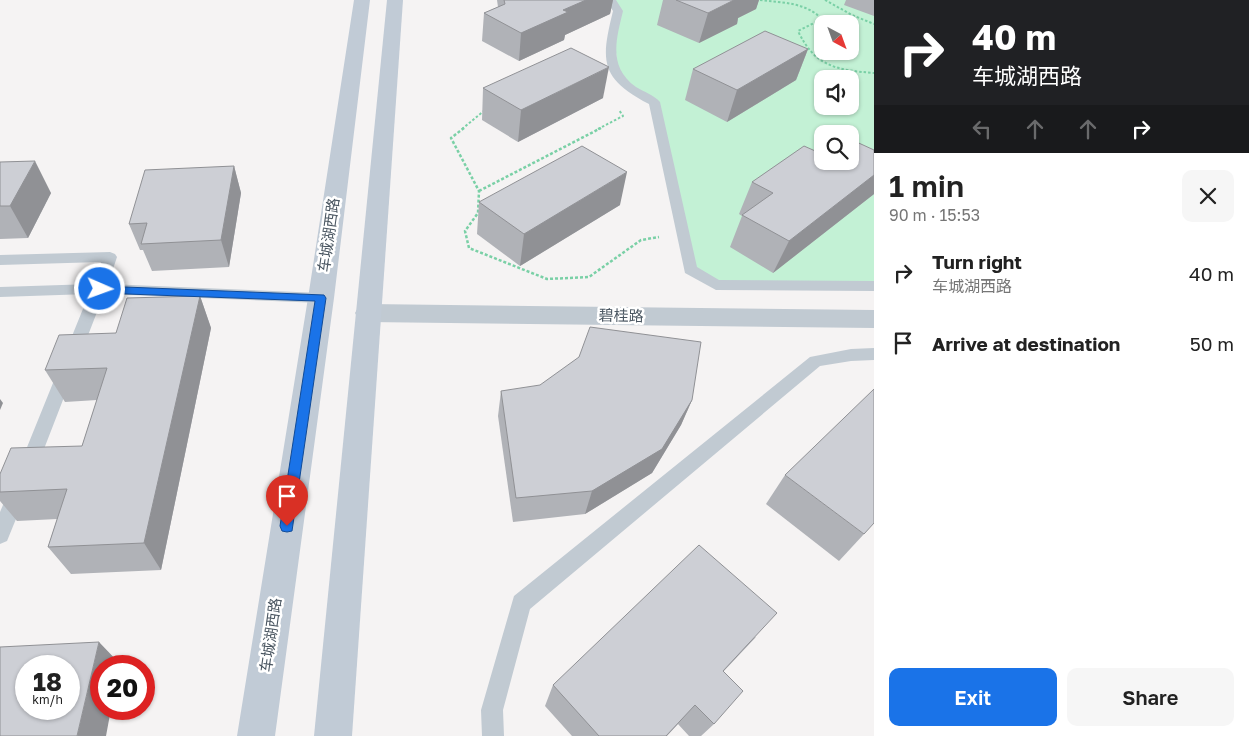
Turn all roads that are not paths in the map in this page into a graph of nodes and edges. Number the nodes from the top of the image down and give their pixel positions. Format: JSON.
{"nodes":[{"id":1,"x":362,"y":0,"type":"edge"},
{"id":2,"x":395,"y":0,"type":"edge"},
{"id":3,"x":611,"y":0,"type":"edge"},
{"id":4,"x":0,"y":260,"type":"edge"},
{"id":5,"x":874,"y":286,"type":"edge"},
{"id":6,"x":100,"y":289,"type":"junction"},
{"id":7,"x":0,"y":292,"type":"edge"},
{"id":8,"x":321,"y":298,"type":"junction"},
{"id":9,"x":368,"y":313,"type":"junction"},
{"id":10,"x":874,"y":319,"type":"edge"},
{"id":11,"x":874,"y":354,"type":"edge"},
{"id":12,"x":0,"y":535,"type":"edge"},
{"id":13,"x":256,"y":736,"type":"edge"},
{"id":14,"x":332,"y":736,"type":"edge"},
{"id":15,"x":493,"y":736,"type":"edge"}],
"edges":[{"from":1,"to":8,"type":"street","name":"车城湖西路"},
{"from":2,"to":9,"type":"street"},
{"from":3,"to":5,"type":"lane"},
{"from":4,"to":6,"type":"lane"},
{"from":6,"to":7,"type":"lane"},
{"from":6,"to":8,"type":"lane"},
{"from":6,"to":12,"type":"lane"},
{"from":8,"to":13,"type":"street","name":"车城湖西路"},
{"from":9,"to":10,"type":"street","name":"碧桂路"},
{"from":9,"to":14,"type":"street"},
{"from":11,"to":15,"type":"lane"}]}
